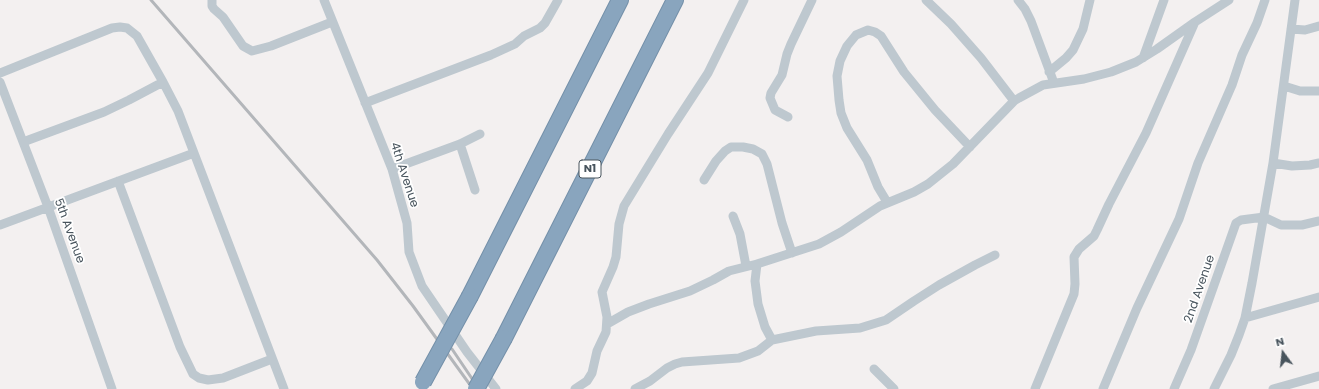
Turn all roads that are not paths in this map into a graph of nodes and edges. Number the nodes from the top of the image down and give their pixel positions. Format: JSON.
{"nodes":[{"id":1,"x":212,"y":0,"type":"edge"},
{"id":2,"x":324,"y":0,"type":"edge"},
{"id":3,"x":558,"y":0,"type":"edge"},
{"id":4,"x":620,"y":0,"type":"edge"},
{"id":5,"x":675,"y":0,"type":"edge"},
{"id":6,"x":744,"y":0,"type":"edge"},
{"id":7,"x":812,"y":0,"type":"edge"},
{"id":8,"x":926,"y":0,"type":"edge"},
{"id":9,"x":1018,"y":0,"type":"edge"},
{"id":10,"x":1090,"y":0,"type":"edge"},
{"id":11,"x":1164,"y":0,"type":"edge"},
{"id":12,"x":1229,"y":0,"type":"edge"},
{"id":13,"x":1265,"y":0,"type":"edge"},
{"id":14,"x":1295,"y":0,"type":"edge"},
{"id":15,"x":332,"y":22,"type":"junction"},
{"id":16,"x":1195,"y":22,"type":"junction"},
{"id":17,"x":1319,"y":26,"type":"edge"},
{"id":18,"x":1291,"y":29,"type":"junction"},
{"id":19,"x":1142,"y":58,"type":"junction"},
{"id":20,"x":1049,"y":72,"type":"junction"},
{"id":21,"x":0,"y":73,"type":"edge"},
{"id":22,"x":0,"y":82,"type":"edge"},
{"id":23,"x":163,"y":82,"type":"junction"},
{"id":24,"x":1054,"y":83,"type":"junction"},
{"id":25,"x":1284,"y":86,"type":"junction"},
{"id":26,"x":1319,"y":91,"type":"edge"},
{"id":27,"x":1014,"y":101,"type":"junction"},
{"id":28,"x":365,"y":103,"type":"junction"},
{"id":29,"x":788,"y":118,"type":"dead end"},
{"id":30,"x":480,"y":134,"type":"dead end"},
{"id":31,"x":22,"y":142,"type":"junction"},
{"id":32,"x":460,"y":144,"type":"junction"},
{"id":33,"x":970,"y":147,"type":"junction"},
{"id":34,"x":194,"y":153,"type":"junction"},
{"id":35,"x":1273,"y":163,"type":"junction"},
{"id":36,"x":1319,"y":163,"type":"edge"},
{"id":37,"x":392,"y":169,"type":"junction"},
{"id":38,"x":704,"y":180,"type":"dead end"},
{"id":39,"x":118,"y":181,"type":"junction"},
{"id":40,"x":475,"y":190,"type":"dead end"},
{"id":41,"x":887,"y":202,"type":"junction"},
{"id":42,"x":48,"y":207,"type":"junction"},
{"id":43,"x":733,"y":216,"type":"dead end"},
{"id":44,"x":1264,"y":217,"type":"junction"},
{"id":45,"x":1319,"y":221,"type":"edge"},
{"id":46,"x":0,"y":226,"type":"edge"},
{"id":47,"x":792,"y":253,"type":"junction"},
{"id":48,"x":996,"y":255,"type":"dead end"},
{"id":49,"x":757,"y":264,"type":"junction"},
{"id":50,"x":746,"y":266,"type":"junction"},
{"id":51,"x":1319,"y":297,"type":"edge"},
{"id":52,"x":1245,"y":318,"type":"junction"},
{"id":53,"x":607,"y":324,"type":"junction"},
{"id":54,"x":772,"y":340,"type":"junction"},
{"id":55,"x":272,"y":359,"type":"junction"},
{"id":56,"x":874,"y":369,"type":"dead end"},
{"id":57,"x":1319,"y":376,"type":"edge"},
{"id":58,"x":420,"y":385,"type":"edge"},
{"id":59,"x":112,"y":389,"type":"edge"},
{"id":60,"x":284,"y":389,"type":"edge"},
{"id":61,"x":476,"y":389,"type":"edge"},
{"id":62,"x":496,"y":389,"type":"edge"},
{"id":63,"x":575,"y":389,"type":"edge"},
{"id":64,"x":635,"y":389,"type":"edge"},
{"id":65,"x":894,"y":389,"type":"edge"},
{"id":66,"x":1036,"y":389,"type":"edge"},
{"id":67,"x":1103,"y":389,"type":"edge"},
{"id":68,"x":1174,"y":389,"type":"edge"},
{"id":69,"x":1214,"y":389,"type":"edge"},
{"id":70,"x":1273,"y":389,"type":"edge"}],
"edges":[{"from":1,"to":15,"type":"street"},
{"from":2,"to":15,"type":"street","name":"4th Avenue"},
{"from":3,"to":28,"type":"street"},
{"from":4,"to":58,"type":"highway","bridge":true},
{"from":5,"to":61,"type":"highway","number":"N1","bridge":true},
{"from":6,"to":53,"type":"street"},
{"from":7,"to":29,"type":"street"},
{"from":8,"to":27,"type":"street"},
{"from":9,"to":20,"type":"street"},
{"from":10,"to":20,"type":"street"},
{"from":11,"to":19,"type":"street"},
{"from":12,"to":16,"type":"street"},
{"from":13,"to":67,"type":"street"},
{"from":14,"to":18,"type":"street"},
{"from":15,"to":28,"type":"street","name":"4th Avenue"},
{"from":16,"to":19,"type":"street"},
{"from":16,"to":66,"type":"street"},
{"from":17,"to":18,"type":"street"},
{"from":18,"to":25,"type":"street"},
{"from":19,"to":24,"type":"street"},
{"from":20,"to":24,"type":"street"},
{"from":21,"to":23,"type":"street"},
{"from":22,"to":31,"type":"street","name":"5th Avenue"},
{"from":23,"to":31,"type":"street"},
{"from":23,"to":34,"type":"street"},
{"from":24,"to":27,"type":"street"},
{"from":25,"to":26,"type":"street"},
{"from":25,"to":35,"type":"street"},
{"from":27,"to":33,"type":"street"},
{"from":28,"to":37,"type":"street","name":"4th Avenue"},
{"from":30,"to":32,"type":"street"},
{"from":31,"to":42,"type":"street","name":"5th Avenue"},
{"from":32,"to":37,"type":"street"},
{"from":32,"to":40,"type":"street"},
{"from":33,"to":41,"type":"street"},
{"from":33,"to":41,"type":"street"},
{"from":34,"to":39,"type":"street"},
{"from":34,"to":55,"type":"street"},
{"from":35,"to":36,"type":"street"},
{"from":35,"to":44,"type":"street"},
{"from":37,"to":62,"type":"street","name":"4th Avenue"},
{"from":38,"to":47,"type":"street"},
{"from":39,"to":42,"type":"street"},
{"from":39,"to":55,"type":"street"},
{"from":41,"to":47,"type":"street"},
{"from":42,"to":46,"type":"street"},
{"from":42,"to":59,"type":"street","name":"5th Avenue"},
{"from":43,"to":50,"type":"street"},
{"from":44,"to":45,"type":"street"},
{"from":44,"to":52,"type":"street"},
{"from":44,"to":68,"type":"street","name":"2nd Avenue"},
{"from":47,"to":49,"type":"street"},
{"from":48,"to":54,"type":"street"},
{"from":49,"to":50,"type":"street"},
{"from":49,"to":54,"type":"street"},
{"from":50,"to":53,"type":"street"},
{"from":51,"to":52,"type":"street"},
{"from":52,"to":69,"type":"street"},
{"from":53,"to":63,"type":"street"},
{"from":54,"to":64,"type":"street"},
{"from":55,"to":60,"type":"street"},
{"from":56,"to":65,"type":"street"},
{"from":57,"to":70,"type":"street"}]}
